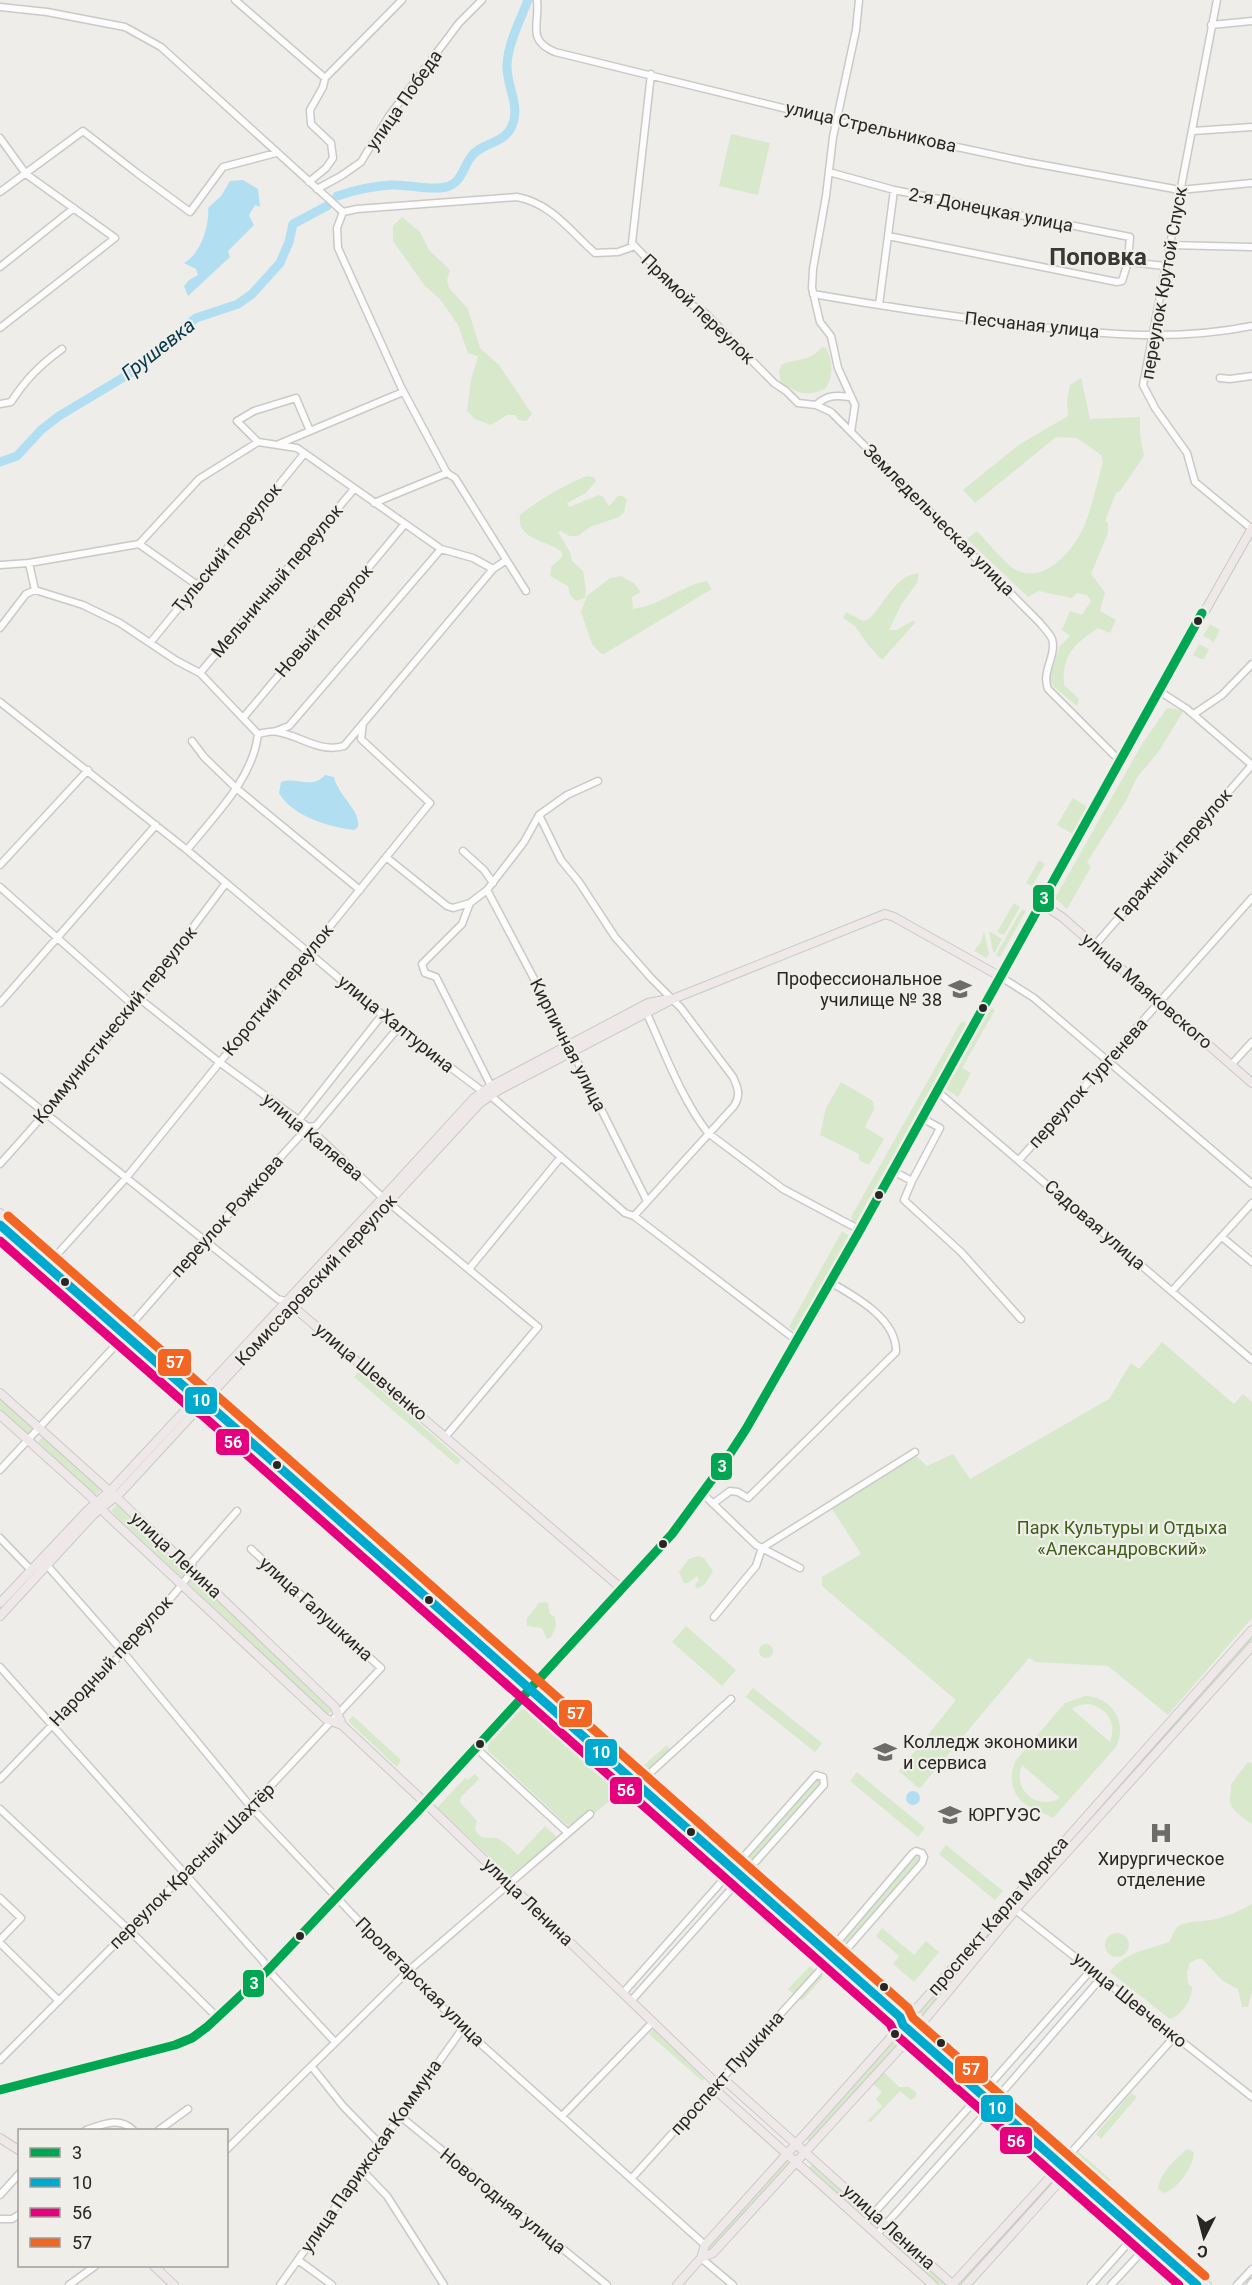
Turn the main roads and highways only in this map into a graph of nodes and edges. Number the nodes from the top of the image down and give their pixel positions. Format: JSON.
{"nodes":[{"id":1,"x":1252,"y":529,"type":"edge"},
{"id":2,"x":1039,"y":902,"type":"junction"},
{"id":3,"x":1001,"y":977,"type":"junction"},
{"id":4,"x":674,"y":999,"type":"junction"},
{"id":5,"x":571,"y":1049,"type":"junction"},
{"id":6,"x":1252,"y":1083,"type":"edge"},
{"id":7,"x":386,"y":1200,"type":"junction"},
{"id":8,"x":0,"y":1213,"type":"edge"},
{"id":9,"x":0,"y":1225,"type":"edge"},
{"id":10,"x":289,"y":1303,"type":"junction"},
{"id":11,"x":127,"y":1331,"type":"junction"},
{"id":12,"x":0,"y":1393,"type":"edge"},
{"id":13,"x":203,"y":1400,"type":"junction"},
{"id":14,"x":0,"y":1415,"type":"edge"},
{"id":15,"x":112,"y":1494,"type":"junction"},
{"id":16,"x":99,"y":1507,"type":"junction"},
{"id":17,"x":44,"y":1562,"type":"junction"},
{"id":18,"x":621,"y":1588,"type":"junction"},
{"id":19,"x":0,"y":1603,"type":"edge"},
{"id":20,"x":0,"y":1616,"type":"edge"},
{"id":21,"x":1252,"y":1630,"type":"edge"},
{"id":22,"x":1252,"y":1646,"type":"edge"},
{"id":23,"x":530,"y":1690,"type":"junction"},
{"id":24,"x":342,"y":1725,"type":"junction"},
{"id":25,"x":425,"y":1803,"type":"junction"},
{"id":26,"x":904,"y":2020,"type":"junction"},
{"id":27,"x":915,"y":2030,"type":"junction"},
{"id":28,"x":716,"y":2082,"type":"junction"},
{"id":29,"x":0,"y":2090,"type":"edge"},
{"id":30,"x":0,"y":2138,"type":"edge"},
{"id":31,"x":797,"y":2144,"type":"junction"},
{"id":32,"x":18,"y":2150,"type":"edge"},
{"id":33,"x":805,"y":2152,"type":"junction"},
{"id":34,"x":788,"y":2154,"type":"junction"},
{"id":35,"x":796,"y":2162,"type":"junction"},
{"id":36,"x":1064,"y":2162,"type":"junction"},
{"id":37,"x":1069,"y":2171,"type":"junction"},
{"id":38,"x":701,"y":2258,"type":"junction"},
{"id":39,"x":156,"y":2267,"type":"edge"},
{"id":40,"x":174,"y":2285,"type":"edge"},
{"id":41,"x":677,"y":2285,"type":"edge"},
{"id":42,"x":933,"y":2285,"type":"edge"},
{"id":43,"x":952,"y":2285,"type":"edge"},
{"id":44,"x":966,"y":2285,"type":"edge"},
{"id":45,"x":1197,"y":2285,"type":"edge"},
{"id":46,"x":1207,"y":2285,"type":"edge"}],
"edges":[{"from":1,"to":2,"type":"main road"},
{"from":2,"to":3,"type":"main road"},
{"from":2,"to":6,"type":"main road","name":"улица Маяковского"},
{"from":3,"to":4,"type":"main road","name":"Комиссаровский переулок"},
{"from":3,"to":18,"type":"main road"},
{"from":4,"to":5,"type":"main road","name":"Комиссаровский переулок"},
{"from":4,"to":5,"type":"main road","name":"Комиссаровский переулок"},
{"from":5,"to":7,"type":"main road","name":"Комиссаровский переулок"},
{"from":5,"to":7,"type":"main road","name":"Комиссаровский переулок"},
{"from":7,"to":10,"type":"main road","name":"Комиссаровский переулок"},
{"from":8,"to":11,"type":"main road"},
{"from":9,"to":11,"type":"main road"},
{"from":10,"to":13,"type":"main road","name":"Комиссаровский переулок"},
{"from":10,"to":18,"type":"main road","name":"улица Шевченко"},
{"from":11,"to":13,"type":"main road"},
{"from":12,"to":15,"type":"main road","name":"улица Ленина"},
{"from":13,"to":15,"type":"main road","name":"Комиссаровский переулок"},
{"from":13,"to":23,"type":"main road"},
{"from":14,"to":16,"type":"main road","name":"улица Ленина"},
{"from":15,"to":16,"type":"main road","name":"Комиссаровский переулок"},
{"from":15,"to":24,"type":"main road","name":"улица Ленина"},
{"from":16,"to":17,"type":"main road","name":"Комиссаровский переулок"},
{"from":16,"to":24,"type":"main road","name":"улица Ленина"},
{"from":17,"to":19,"type":"main road","name":"Комиссаровский переулок"},
{"from":17,"to":20,"type":"main road","name":"Комиссаровский переулок"},
{"from":18,"to":23,"type":"main road"},
{"from":21,"to":26,"type":"main road","name":"проспект Карла Маркса"},
{"from":22,"to":27,"type":"main road","name":"проспект Карла Маркса"},
{"from":23,"to":25,"type":"main road"},
{"from":23,"to":26,"type":"main road"},
{"from":24,"to":25,"type":"main road","name":"улица Ленина"},
{"from":25,"to":28,"type":"main road","name":"улица Ленина"},
{"from":25,"to":29,"type":"main road"},
{"from":26,"to":27,"type":"main road"},
{"from":26,"to":31,"type":"main road","name":"проспект Карла Маркса"},
{"from":27,"to":33,"type":"main road","name":"проспект Карла Маркса"},
{"from":27,"to":36,"type":"main road"},
{"from":28,"to":31,"type":"main road","name":"улица Ленина"},
{"from":28,"to":34,"type":"main road","name":"улица Ленина"},
{"from":30,"to":32,"type":"main road"},
{"from":31,"to":33,"type":"main road","name":"улица Ленина"},
{"from":31,"to":34,"type":"main road","name":"проспект Карла Маркса"},
{"from":33,"to":35,"type":"main road","name":"проспект Карла Маркса"},
{"from":33,"to":43,"type":"main road","name":"улица Ленина"},
{"from":34,"to":35,"type":"main road","name":"улица Ленина"},
{"from":34,"to":38,"type":"main road","name":"проспект Карла Маркса"},
{"from":35,"to":38,"type":"main road","name":"проспект Карла Маркса"},
{"from":35,"to":42,"type":"main road","name":"улица Ленина"},
{"from":36,"to":37,"type":"main road"},
{"from":36,"to":43,"type":"main road"},
{"from":36,"to":46,"type":"main road"},
{"from":37,"to":44,"type":"main road"},
{"from":37,"to":45,"type":"main road"},
{"from":38,"to":41,"type":"main road","name":"проспект Карла Маркса"},
{"from":39,"to":40,"type":"main road"}]}
